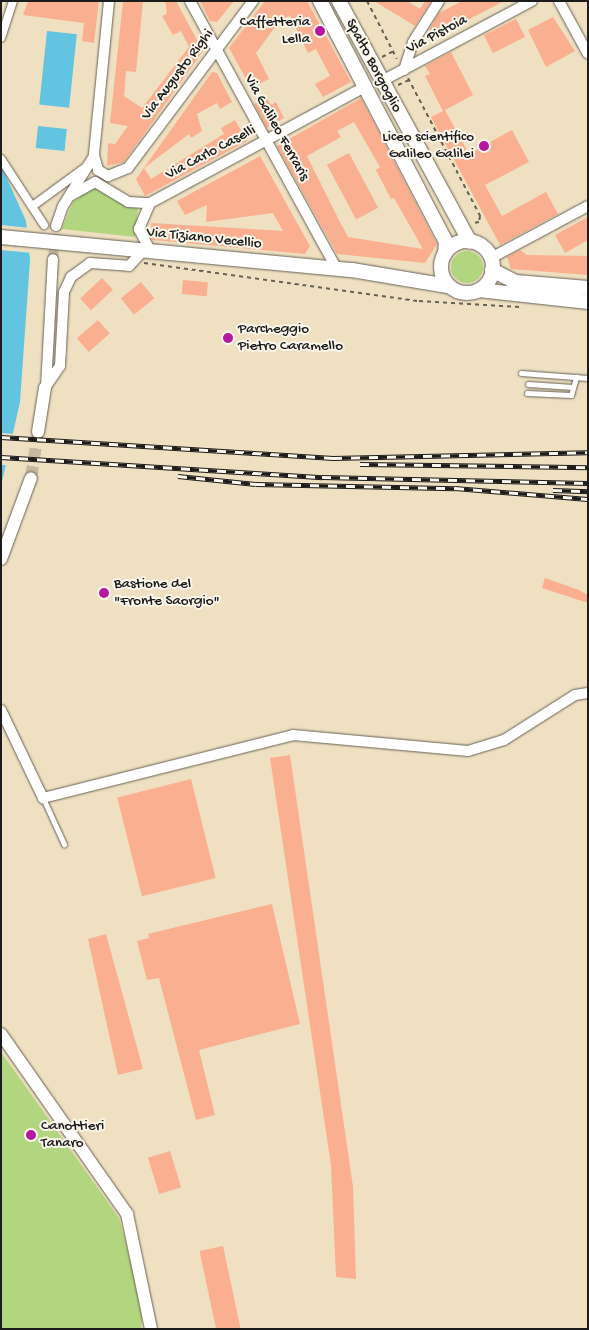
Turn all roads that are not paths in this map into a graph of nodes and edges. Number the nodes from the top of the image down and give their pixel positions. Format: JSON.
{"nodes":[{"id":1,"x":13,"y":1,"type":"edge"},
{"id":2,"x":109,"y":1,"type":"edge"},
{"id":3,"x":190,"y":1,"type":"edge"},
{"id":4,"x":253,"y":1,"type":"edge"},
{"id":5,"x":320,"y":1,"type":"edge"},
{"id":6,"x":339,"y":1,"type":"edge"},
{"id":7,"x":439,"y":1,"type":"edge"},
{"id":8,"x":532,"y":1,"type":"edge"},
{"id":9,"x":559,"y":1,"type":"edge"},
{"id":10,"x":1,"y":38,"type":"edge"},
{"id":11,"x":216,"y":50,"type":"junction"},
{"id":12,"x":588,"y":54,"type":"edge"},
{"id":13,"x":404,"y":70,"type":"junction"},
{"id":14,"x":389,"y":84,"type":"junction"},
{"id":15,"x":366,"y":86,"type":"junction"},
{"id":16,"x":265,"y":141,"type":"junction"},
{"id":17,"x":1,"y":159,"type":"edge"},
{"id":18,"x":92,"y":160,"type":"junction"},
{"id":19,"x":70,"y":196,"type":"junction"},
{"id":20,"x":150,"y":202,"type":"junction"},
{"id":21,"x":34,"y":205,"type":"junction"},
{"id":22,"x":588,"y":206,"type":"edge"},
{"id":23,"x":44,"y":225,"type":"dead end"},
{"id":24,"x":56,"y":226,"type":"tunnel mouth"},
{"id":25,"x":1,"y":237,"type":"edge"},
{"id":26,"x":470,"y":242,"type":"junction"},
{"id":27,"x":144,"y":253,"type":"junction"},
{"id":28,"x":53,"y":259,"type":"tunnel mouth"},
{"id":29,"x":443,"y":259,"type":"junction"},
{"id":30,"x":492,"y":264,"type":"junction"},
{"id":31,"x":337,"y":269,"type":"junction"},
{"id":32,"x":402,"y":278,"type":"junction"},
{"id":33,"x":448,"y":286,"type":"junction"},
{"id":34,"x":588,"y":288,"type":"edge"},
{"id":35,"x":480,"y":290,"type":"junction"},
{"id":36,"x":588,"y":302,"type":"edge"},
{"id":37,"x":521,"y":373,"type":"dead end"},
{"id":38,"x":576,"y":377,"type":"junction"},
{"id":39,"x":588,"y":378,"type":"edge"},
{"id":40,"x":528,"y":384,"type":"dead end"},
{"id":41,"x":573,"y":387,"type":"junction"},
{"id":42,"x":46,"y":388,"type":"junction"},
{"id":43,"x":527,"y":393,"type":"dead end"},
{"id":44,"x":38,"y":432,"type":"tunnel mouth"},
{"id":45,"x":30,"y":478,"type":"tunnel mouth"},
{"id":46,"x":1,"y":560,"type":"edge"},
{"id":47,"x":588,"y":692,"type":"edge"},
{"id":48,"x":1,"y":710,"type":"edge"},
{"id":49,"x":43,"y":798,"type":"junction"},
{"id":50,"x":64,"y":844,"type":"dead end"},
{"id":51,"x":1,"y":1034,"type":"edge"},
{"id":52,"x":151,"y":1329,"type":"edge"}],
"edges":[{"from":1,"to":10,"type":"street"},
{"from":2,"to":18,"type":"street"},
{"from":3,"to":11,"type":"street","name":"Via Galileo Ferraris"},
{"from":4,"to":11,"type":"street","name":"Via Augusto Righi"},
{"from":5,"to":15,"type":"main road","name":"Spalto Borgoglio"},
{"from":6,"to":14,"type":"main road","name":"Spalto Borgoglio"},
{"from":7,"to":13,"type":"street"},
{"from":8,"to":13,"type":"street","name":"Via Pistoia"},
{"from":9,"to":12,"type":"street"},
{"from":11,"to":16,"type":"street","name":"Via Galileo Ferraris"},
{"from":11,"to":18,"type":"street","name":"Via Augusto Righi"},
{"from":13,"to":14,"type":"street","name":"Via Pistoia"},
{"from":14,"to":26,"type":"main road","name":"Spalto Borgoglio"},
{"from":15,"to":16,"type":"street","name":"Via Carlo Caselli"},
{"from":15,"to":29,"type":"main road","name":"Spalto Borgoglio"},
{"from":16,"to":20,"type":"street","name":"Via Carlo Caselli"},
{"from":16,"to":31,"type":"street","name":"Via Galileo Ferraris"},
{"from":17,"to":21,"type":"street"},
{"from":18,"to":19,"type":"street"},
{"from":18,"to":21,"type":"street"},
{"from":19,"to":20,"type":"street"},
{"from":19,"to":24,"type":"street"},
{"from":20,"to":27,"type":"street"},
{"from":21,"to":23,"type":"street"},
{"from":22,"to":30,"type":"street"},
{"from":25,"to":27,"type":"main road","name":"Via Tiziano Vecellio"},
{"from":26,"to":29,"type":"main road"},
{"from":26,"to":30,"type":"main road","name":"Spalto Borgoglio"},
{"from":27,"to":31,"type":"main road","name":"Via Tiziano Vecellio"},
{"from":27,"to":42,"type":"street"},
{"from":28,"to":42,"type":"street"},
{"from":29,"to":32,"type":"main road"},
{"from":29,"to":33,"type":"main road","name":"Spalto Borgoglio"},
{"from":30,"to":34,"type":"main road","name":"Spalto Borgoglio"},
{"from":30,"to":35,"type":"main road"},
{"from":31,"to":32,"type":"main road","name":"Via Tiziano Vecellio"},
{"from":32,"to":33,"type":"main road"},
{"from":33,"to":35,"type":"main road"},
{"from":35,"to":36,"type":"main road"},
{"from":37,"to":38,"type":"lane"},
{"from":38,"to":39,"type":"lane"},
{"from":38,"to":41,"type":"lane"},
{"from":40,"to":41,"type":"lane"},
{"from":41,"to":43,"type":"lane"},
{"from":42,"to":44,"type":"street"},
{"from":45,"to":46,"type":"street"},
{"from":47,"to":49,"type":"street"},
{"from":48,"to":49,"type":"street"},
{"from":49,"to":50,"type":"lane"},
{"from":51,"to":52,"type":"street"}]}
